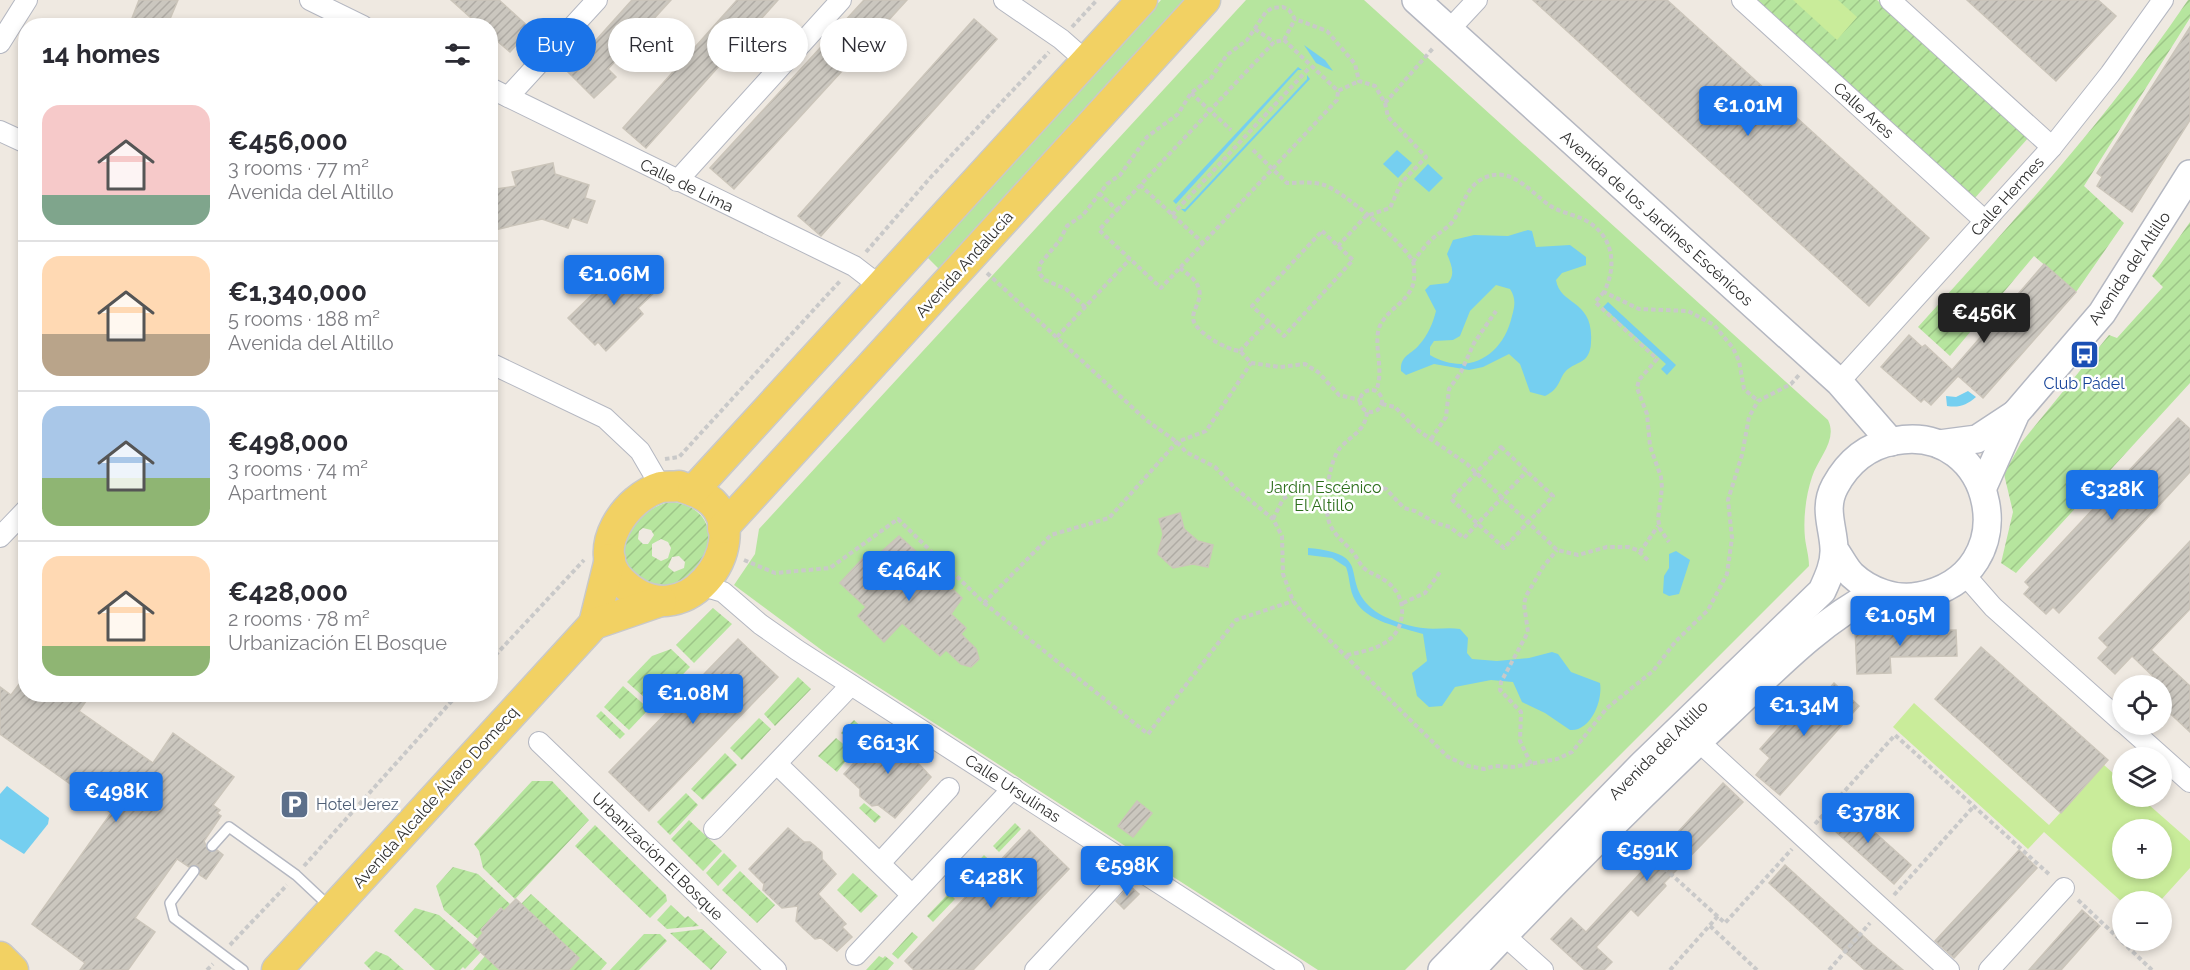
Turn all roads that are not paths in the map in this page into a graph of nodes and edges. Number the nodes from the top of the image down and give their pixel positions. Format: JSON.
{"nodes":[{"id":1,"x":27,"y":0,"type":"edge"},
{"id":2,"x":597,"y":0,"type":"edge"},
{"id":3,"x":841,"y":0,"type":"edge"},
{"id":4,"x":1004,"y":0,"type":"edge"},
{"id":5,"x":1142,"y":0,"type":"edge"},
{"id":6,"x":1205,"y":0,"type":"edge"},
{"id":7,"x":1416,"y":0,"type":"edge"},
{"id":8,"x":1477,"y":0,"type":"edge"},
{"id":9,"x":1742,"y":0,"type":"edge"},
{"id":10,"x":1890,"y":0,"type":"edge"},
{"id":11,"x":2163,"y":0,"type":"edge"},
{"id":12,"x":322,"y":2,"type":"edge"},
{"id":13,"x":349,"y":18,"type":"edge"},
{"id":14,"x":1449,"y":30,"type":"junction"},
{"id":15,"x":0,"y":43,"type":"edge"},
{"id":16,"x":1086,"y":61,"type":"junction"},
{"id":17,"x":499,"y":93,"type":"edge"},
{"id":18,"x":0,"y":130,"type":"edge"},
{"id":19,"x":18,"y":139,"type":"edge"},
{"id":20,"x":2052,"y":147,"type":"junction"},
{"id":21,"x":2190,"y":174,"type":"edge"},
{"id":22,"x":677,"y":181,"type":"junction"},
{"id":23,"x":1985,"y":221,"type":"junction"},
{"id":24,"x":880,"y":286,"type":"junction"},
{"id":25,"x":498,"y":367,"type":"edge"},
{"id":26,"x":1839,"y":382,"type":"junction"},
{"id":27,"x":2016,"y":413,"type":"junction"},
{"id":28,"x":1891,"y":442,"type":"junction"},
{"id":29,"x":1939,"y":444,"type":"junction"},
{"id":30,"x":661,"y":474,"type":"junction"},
{"id":31,"x":1983,"y":487,"type":"junction"},
{"id":32,"x":693,"y":491,"type":"junction"},
{"id":33,"x":18,"y":518,"type":"edge"},
{"id":34,"x":723,"y":528,"type":"junction"},
{"id":35,"x":0,"y":537,"type":"edge"},
{"id":36,"x":1834,"y":549,"type":"junction"},
{"id":37,"x":599,"y":557,"type":"junction"},
{"id":38,"x":1965,"y":575,"type":"junction"},
{"id":39,"x":703,"y":586,"type":"junction"},
{"id":40,"x":1878,"y":592,"type":"junction"},
{"id":41,"x":661,"y":601,"type":"junction"},
{"id":42,"x":594,"y":624,"type":"junction"},
{"id":43,"x":851,"y":685,"type":"junction"},
{"id":44,"x":2112,"y":712,"type":"edge"},
{"id":45,"x":2137,"y":735,"type":"edge"},
{"id":46,"x":1698,"y":741,"type":"junction"},
{"id":47,"x":539,"y":742,"type":"dead end"},
{"id":48,"x":777,"y":764,"type":"junction"},
{"id":49,"x":2190,"y":782,"type":"edge"},
{"id":50,"x":949,"y":788,"type":"dead end"},
{"id":51,"x":1013,"y":788,"type":"junction"},
{"id":52,"x":714,"y":829,"type":"dead end"},
{"id":53,"x":212,"y":846,"type":"dead end"},
{"id":54,"x":879,"y":863,"type":"junction"},
{"id":55,"x":1133,"y":865,"type":"junction"},
{"id":56,"x":194,"y":871,"type":"dead end"},
{"id":57,"x":2064,"y":888,"type":"road end"},
{"id":58,"x":912,"y":895,"type":"junction"},
{"id":59,"x":333,"y":909,"type":"junction"},
{"id":60,"x":1504,"y":935,"type":"junction"},
{"id":61,"x":856,"y":956,"type":"dead end"},
{"id":62,"x":0,"y":957,"type":"edge"},
{"id":63,"x":13,"y":970,"type":"edge"},
{"id":64,"x":243,"y":970,"type":"edge"},
{"id":65,"x":277,"y":970,"type":"edge"},
{"id":66,"x":776,"y":970,"type":"edge"},
{"id":67,"x":1035,"y":970,"type":"edge"},
{"id":68,"x":1294,"y":970,"type":"edge"},
{"id":69,"x":1442,"y":970,"type":"edge"},
{"id":70,"x":1471,"y":970,"type":"edge"},
{"id":71,"x":1543,"y":970,"type":"edge"},
{"id":72,"x":1949,"y":970,"type":"edge"},
{"id":73,"x":1989,"y":970,"type":"edge"}],
"edges":[{"from":1,"to":15,"type":"street"},
{"from":2,"to":17,"type":"street"},
{"from":3,"to":22,"type":"street"},
{"from":4,"to":16,"type":"street"},
{"from":5,"to":16,"type":"main road"},
{"from":6,"to":34,"type":"main road","name":"Avenida Andalucía"},
{"from":7,"to":14,"type":"street","name":"Avenida de los Jardines Escénicos"},
{"from":8,"to":14,"type":"street"},
{"from":9,"to":23,"type":"street","name":"Calle Ares"},
{"from":10,"to":20,"type":"street"},
{"from":11,"to":20,"type":"street","name":"Calle Hermes"},
{"from":12,"to":13,"type":"street"},
{"from":14,"to":26,"type":"street","name":"Avenida de los Jardines Escénicos"},
{"from":16,"to":24,"type":"main road"},
{"from":17,"to":22,"type":"street","name":"Calle de Lima"},
{"from":18,"to":19,"type":"street"},
{"from":20,"to":23,"type":"street","name":"Calle Hermes"},
{"from":21,"to":27,"type":"street","name":"Avenida del Altillo"},
{"from":22,"to":24,"type":"street","name":"Calle de Lima"},
{"from":23,"to":26,"type":"street","name":"Calle Hermes"},
{"from":24,"to":32,"type":"main road"},
{"from":25,"to":30,"type":"street"},
{"from":26,"to":28,"type":"street","name":"Avenida de los Jardines Escénicos"},
{"from":27,"to":29,"type":"street","name":"Avenida del Altillo"},
{"from":27,"to":31,"type":"street","name":"Avenida del Altillo"},
{"from":28,"to":29,"type":"street","name":"Avenida del Altillo"},
{"from":28,"to":36,"type":"street","name":"Avenida del Altillo"},
{"from":29,"to":31,"type":"street","name":"Avenida del Altillo"},
{"from":30,"to":32,"type":"main road"},
{"from":30,"to":37,"type":"main road"},
{"from":31,"to":38,"type":"street","name":"Avenida del Altillo"},
{"from":32,"to":34,"type":"main road"},
{"from":33,"to":35,"type":"street"},
{"from":34,"to":39,"type":"main road"},
{"from":36,"to":40,"type":"street","name":"Avenida del Altillo"},
{"from":36,"to":69,"type":"street","name":"Avenida del Altillo"},
{"from":37,"to":41,"type":"main road"},
{"from":37,"to":42,"type":"main road","name":"Avenida Alcalde Álvaro Domecq"},
{"from":38,"to":40,"type":"street","name":"Avenida del Altillo"},
{"from":38,"to":44,"type":"street"},
{"from":39,"to":41,"type":"main road"},
{"from":39,"to":43,"type":"street","name":"Calle Ursulinas"},
{"from":40,"to":46,"type":"street","name":"Avenida del Altillo"},
{"from":41,"to":42,"type":"main road","name":"Avenida Alcalde Álvaro Domecq"},
{"from":42,"to":59,"type":"main road","name":"Avenida Alcalde Álvaro Domecq"},
{"from":43,"to":48,"type":"street"},
{"from":43,"to":51,"type":"street","name":"Calle Ursulinas"},
{"from":45,"to":49,"type":"street"},
{"from":46,"to":60,"type":"street","name":"Avenida del Altillo"},
{"from":46,"to":72,"type":"street"},
{"from":47,"to":66,"type":"street","name":"Urbanización El Bosque"},
{"from":48,"to":52,"type":"street"},
{"from":48,"to":54,"type":"street"},
{"from":50,"to":54,"type":"street"},
{"from":51,"to":55,"type":"street","name":"Calle Ursulinas"},
{"from":51,"to":58,"type":"street"},
{"from":53,"to":59,"type":"lane"},
{"from":54,"to":58,"type":"street"},
{"from":55,"to":67,"type":"street"},
{"from":55,"to":68,"type":"street","name":"Calle Ursulinas"},
{"from":56,"to":64,"type":"lane"},
{"from":57,"to":73,"type":"street"},
{"from":58,"to":61,"type":"street"},
{"from":59,"to":65,"type":"main road","name":"Avenida Alcalde Álvaro Domecq"},
{"from":60,"to":70,"type":"street","name":"Avenida del Altillo"},
{"from":60,"to":71,"type":"street"},
{"from":62,"to":63,"type":"main road"}]}
